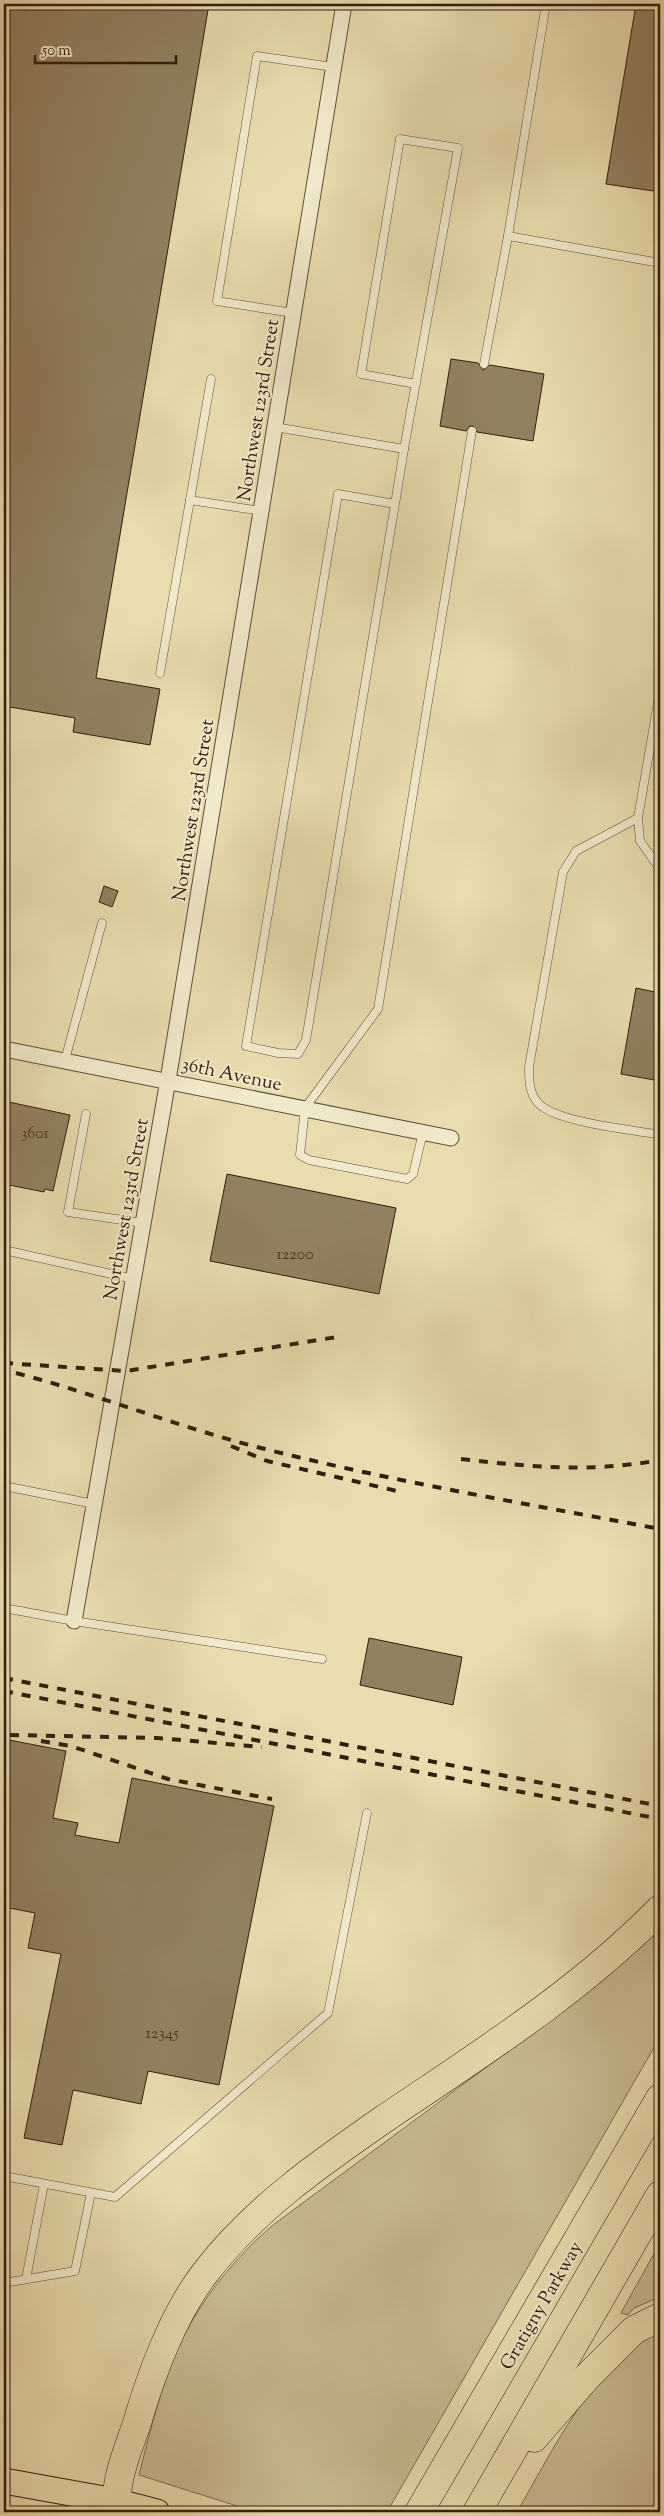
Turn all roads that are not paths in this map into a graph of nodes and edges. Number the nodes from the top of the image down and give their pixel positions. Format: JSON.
{"nodes":[{"id":1,"x":344,"y":4,"type":"edge"},
{"id":2,"x":546,"y":4,"type":"edge"},
{"id":3,"x":333,"y":68,"type":"junction"},
{"id":4,"x":508,"y":236,"type":"junction"},
{"id":5,"x":660,"y":264,"type":"edge"},
{"id":6,"x":293,"y":313,"type":"junction"},
{"id":7,"x":484,"y":364,"type":"dead end"},
{"id":8,"x":210,"y":379,"type":"dead end"},
{"id":9,"x":416,"y":384,"type":"junction"},
{"id":10,"x":275,"y":427,"type":"junction"},
{"id":11,"x":472,"y":431,"type":"dead end"},
{"id":12,"x":404,"y":449,"type":"junction"},
{"id":13,"x":190,"y":500,"type":"junction"},
{"id":14,"x":395,"y":504,"type":"junction"},
{"id":15,"x":261,"y":511,"type":"junction"},
{"id":16,"x":160,"y":673,"type":"dead end"},
{"id":17,"x":660,"y":690,"type":"edge"},
{"id":18,"x":638,"y":818,"type":"junction"},
{"id":19,"x":660,"y":869,"type":"edge"},
{"id":20,"x":102,"y":922,"type":"dead end"},
{"id":21,"x":4,"y":1049,"type":"edge"},
{"id":22,"x":64,"y":1060,"type":"junction"},
{"id":23,"x":168,"y":1080,"type":"junction"},
{"id":24,"x":305,"y":1108,"type":"junction"},
{"id":25,"x":86,"y":1114,"type":"dead end"},
{"id":26,"x":423,"y":1132,"type":"junction"},
{"id":27,"x":660,"y":1136,"type":"edge"},
{"id":28,"x":451,"y":1138,"type":"dead end"},
{"id":29,"x":143,"y":1224,"type":"junction"},
{"id":30,"x":4,"y":1250,"type":"edge"},
{"id":31,"x":134,"y":1279,"type":"junction"},
{"id":32,"x":4,"y":1486,"type":"edge"},
{"id":33,"x":94,"y":1504,"type":"junction"},
{"id":34,"x":4,"y":1608,"type":"edge"},
{"id":35,"x":74,"y":1621,"type":"junction"},
{"id":36,"x":322,"y":1659,"type":"dead end"},
{"id":37,"x":367,"y":1813,"type":"dead end"},
{"id":38,"x":653,"y":1916,"type":"edge"},
{"id":39,"x":660,"y":2098,"type":"edge"},
{"id":40,"x":4,"y":2176,"type":"edge"},
{"id":41,"x":44,"y":2184,"type":"junction"},
{"id":42,"x":91,"y":2193,"type":"junction"},
{"id":43,"x":660,"y":2195,"type":"edge"},
{"id":44,"x":26,"y":2279,"type":"junction"},
{"id":45,"x":4,"y":2283,"type":"edge"},
{"id":46,"x":660,"y":2317,"type":"edge"},
{"id":47,"x":4,"y":2481,"type":"edge"},
{"id":48,"x":483,"y":2502,"type":"edge"},
{"id":49,"x":117,"y":2507,"type":"edge"},
{"id":50,"x":156,"y":2512,"type":"edge"},
{"id":51,"x":419,"y":2512,"type":"edge"}],
"edges":[{"from":1,"to":3,"type":"street","name":"Northwest 123rd Street"},
{"from":2,"to":4,"type":"lane"},
{"from":3,"to":6,"type":"street","name":"Northwest 123rd Street"},
{"from":3,"to":6,"type":"lane"},
{"from":4,"to":5,"type":"lane"},
{"from":4,"to":7,"type":"lane"},
{"from":6,"to":10,"type":"street","name":"Northwest 123rd Street"},
{"from":8,"to":13,"type":"lane"},
{"from":9,"to":9,"type":"lane"},
{"from":9,"to":12,"type":"lane"},
{"from":10,"to":12,"type":"lane"},
{"from":10,"to":15,"type":"street","name":"Northwest 123rd Street"},
{"from":11,"to":24,"type":"lane"},
{"from":12,"to":14,"type":"lane"},
{"from":13,"to":15,"type":"lane"},
{"from":13,"to":16,"type":"lane"},
{"from":14,"to":14,"type":"lane"},
{"from":15,"to":23,"type":"street","name":"Northwest 123rd Street"},
{"from":17,"to":18,"type":"lane"},
{"from":18,"to":19,"type":"lane"},
{"from":18,"to":27,"type":"lane"},
{"from":20,"to":22,"type":"lane"},
{"from":21,"to":22,"type":"street","name":"36th Avenue"},
{"from":22,"to":23,"type":"street","name":"36th Avenue"},
{"from":23,"to":24,"type":"street","name":"36th Avenue"},
{"from":23,"to":29,"type":"street","name":"Northwest 123rd Street"},
{"from":24,"to":26,"type":"street","name":"36th Avenue"},
{"from":24,"to":26,"type":"lane"},
{"from":25,"to":29,"type":"lane"},
{"from":26,"to":28,"type":"street","name":"36th Avenue"},
{"from":29,"to":31,"type":"street","name":"Northwest 123rd Street"},
{"from":30,"to":31,"type":"lane"},
{"from":31,"to":33,"type":"street","name":"Northwest 123rd Street"},
{"from":32,"to":33,"type":"lane"},
{"from":33,"to":35,"type":"street","name":"Northwest 123rd Street"},
{"from":34,"to":35,"type":"lane"},
{"from":35,"to":36,"type":"lane"},
{"from":37,"to":42,"type":"lane"},
{"from":38,"to":49,"type":"highway"},
{"from":39,"to":51,"type":"highway","name":"Gratigny Parkway"},
{"from":40,"to":41,"type":"lane"},
{"from":41,"to":42,"type":"lane"},
{"from":41,"to":44,"type":"lane"},
{"from":42,"to":44,"type":"lane"},
{"from":43,"to":48,"type":"highway"},
{"from":44,"to":45,"type":"lane"},
{"from":46,"to":48,"type":"highway"},
{"from":47,"to":49,"type":"main road"},
{"from":49,"to":50,"type":"main road"}]}
